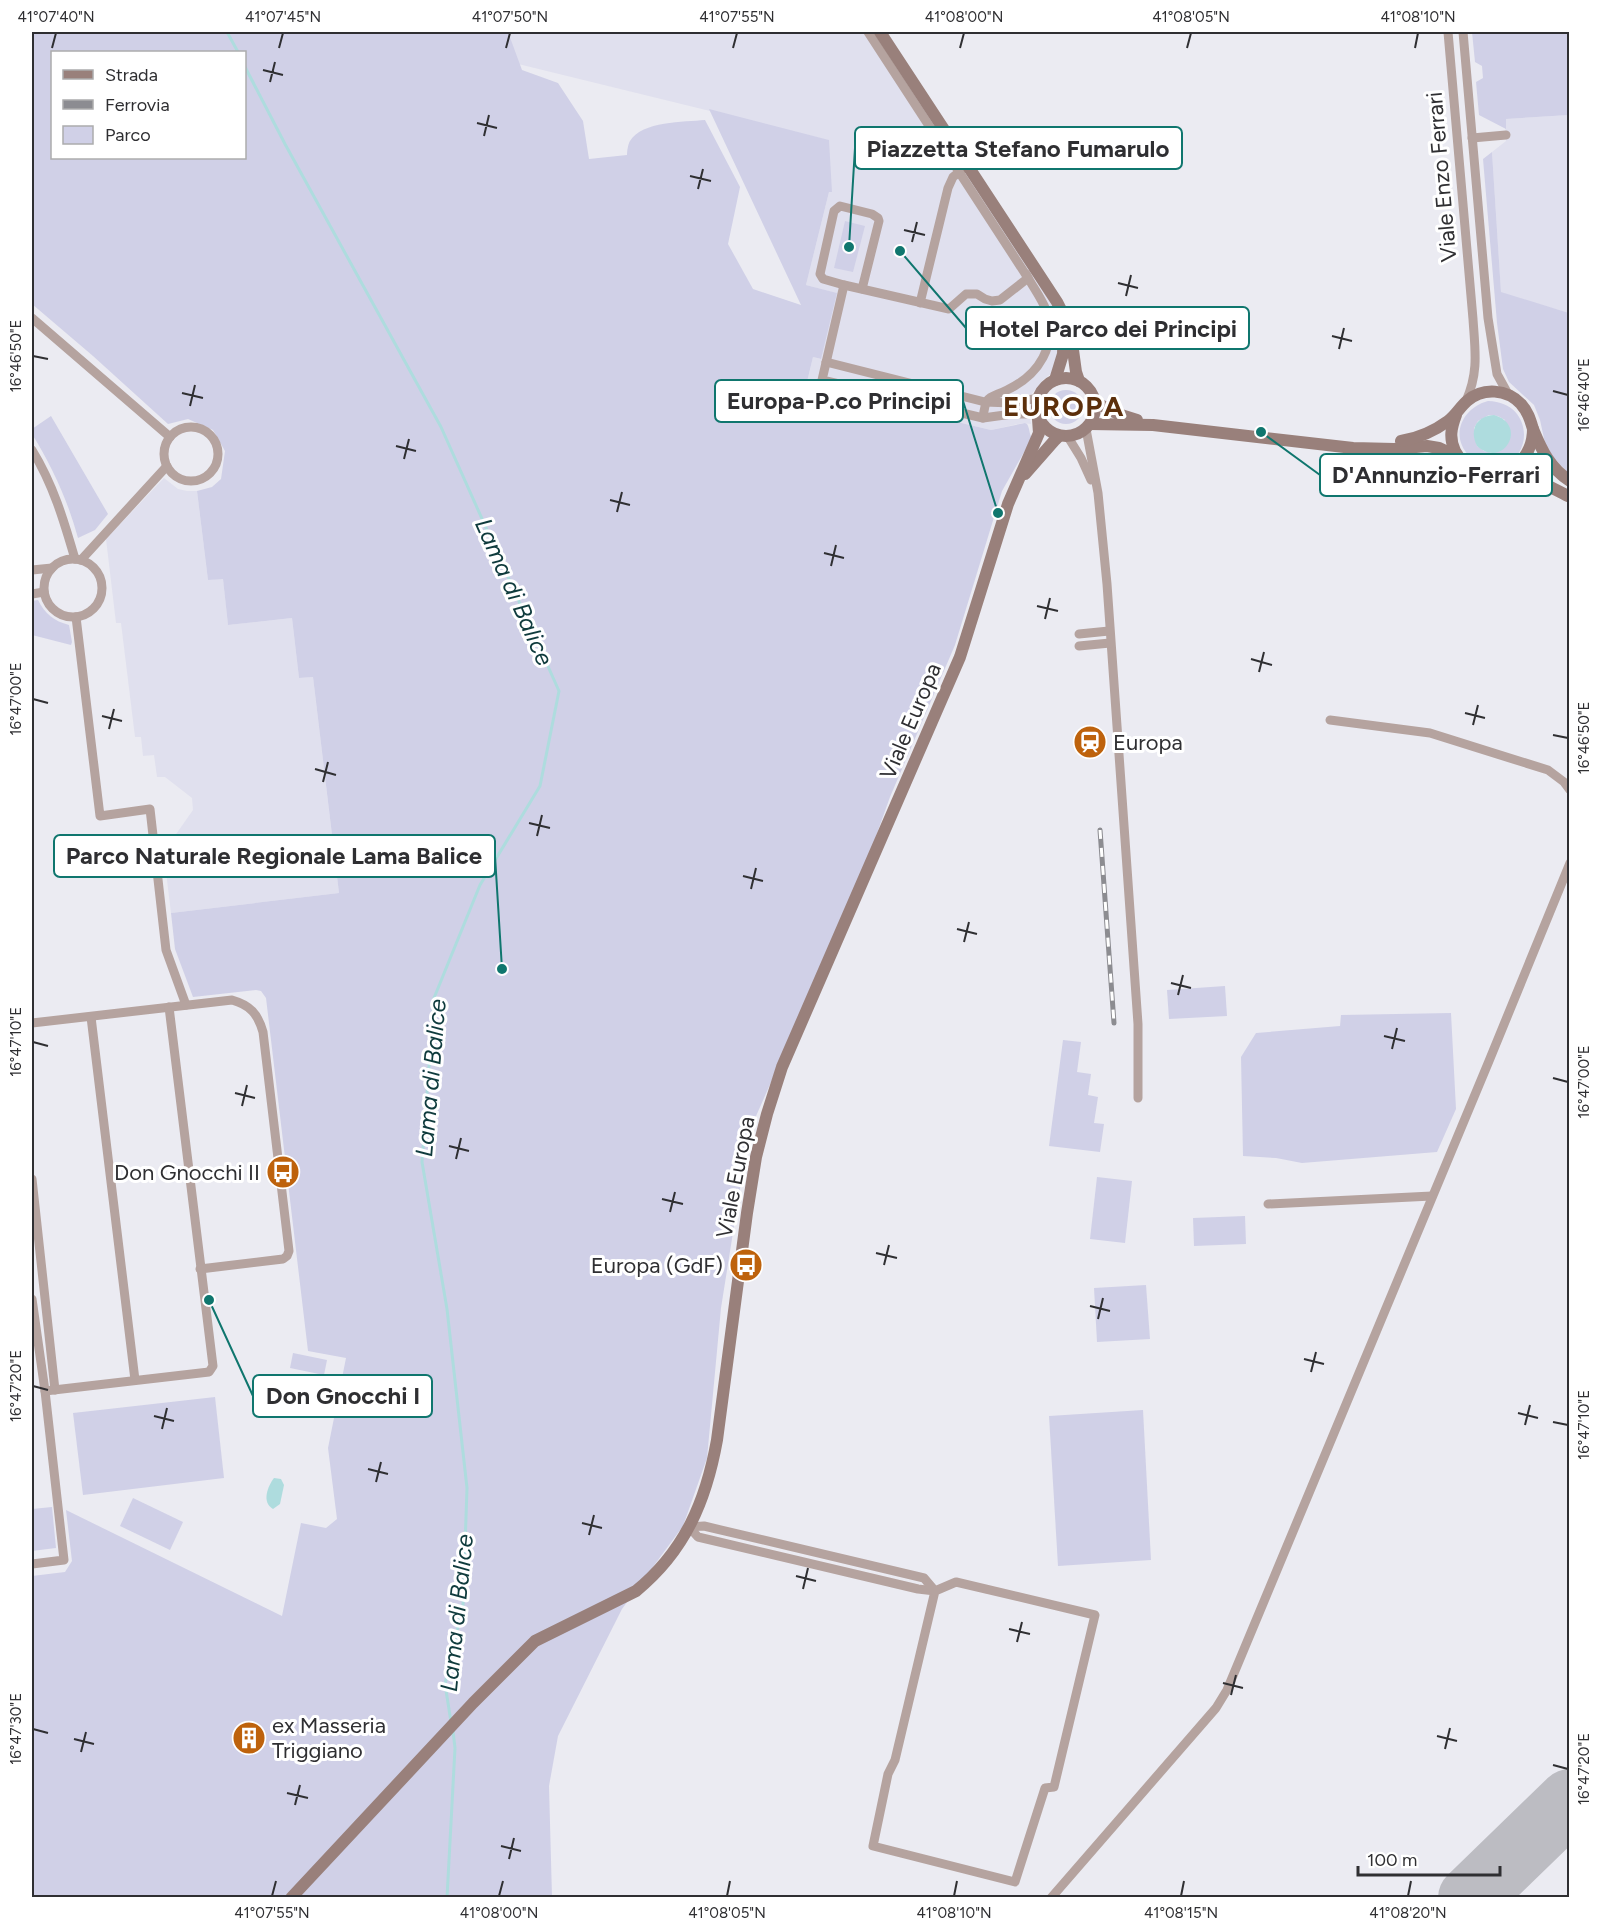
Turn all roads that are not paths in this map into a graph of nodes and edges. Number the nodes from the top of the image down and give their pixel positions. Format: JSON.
{"nodes":[{"id":1,"x":868,"y":32,"type":"edge"},
{"id":2,"x":1448,"y":32,"type":"edge"},
{"id":3,"x":1463,"y":32,"type":"edge"},
{"id":4,"x":883,"y":37,"type":"edge"},
{"id":5,"x":892,"y":68,"type":"junction"},
{"id":6,"x":1506,"y":135,"type":"dead end"},
{"id":7,"x":1472,"y":138,"type":"junction"},
{"id":8,"x":964,"y":168,"type":"junction"},
{"id":9,"x":1007,"y":224,"type":"junction"},
{"id":10,"x":1028,"y":278,"type":"junction"},
{"id":11,"x":844,"y":285,"type":"junction"},
{"id":12,"x":862,"y":289,"type":"junction"},
{"id":13,"x":920,"y":303,"type":"junction"},
{"id":14,"x":32,"y":318,"type":"edge"},
{"id":15,"x":1064,"y":318,"type":"junction"},
{"id":16,"x":826,"y":362,"type":"junction"},
{"id":17,"x":866,"y":371,"type":"junction"},
{"id":18,"x":1055,"y":380,"type":"junction"},
{"id":19,"x":1079,"y":381,"type":"junction"},
{"id":20,"x":861,"y":389,"type":"junction"},
{"id":21,"x":1508,"y":394,"type":"junction"},
{"id":22,"x":1038,"y":398,"type":"junction"},
{"id":23,"x":985,"y":402,"type":"junction"},
{"id":24,"x":1095,"y":402,"type":"junction"},
{"id":25,"x":1466,"y":402,"type":"junction"},
{"id":26,"x":1456,"y":415,"type":"junction"},
{"id":27,"x":1037,"y":417,"type":"junction"},
{"id":28,"x":983,"y":418,"type":"junction"},
{"id":29,"x":1152,"y":425,"type":"junction"},
{"id":30,"x":1088,"y":426,"type":"junction"},
{"id":31,"x":1533,"y":428,"type":"junction"},
{"id":32,"x":170,"y":437,"type":"junction"},
{"id":33,"x":1064,"y":437,"type":"junction"},
{"id":34,"x":1368,"y":448,"type":"junction"},
{"id":35,"x":32,"y":450,"type":"edge"},
{"id":36,"x":1458,"y":457,"type":"junction"},
{"id":37,"x":167,"y":466,"type":"junction"},
{"id":38,"x":1495,"y":473,"type":"junction"},
{"id":39,"x":1569,"y":481,"type":"edge"},
{"id":40,"x":1098,"y":493,"type":"junction"},
{"id":41,"x":1569,"y":497,"type":"edge"},
{"id":42,"x":1008,"y":504,"type":"junction"},
{"id":43,"x":78,"y":560,"type":"junction"},
{"id":44,"x":52,"y":568,"type":"junction"},
{"id":45,"x":32,"y":570,"type":"edge"},
{"id":46,"x":44,"y":592,"type":"junction"},
{"id":47,"x":32,"y":594,"type":"edge"},
{"id":48,"x":76,"y":617,"type":"junction"},
{"id":49,"x":1109,"y":631,"type":"junction"},
{"id":50,"x":1079,"y":634,"type":"dead end"},
{"id":51,"x":1110,"y":643,"type":"junction"},
{"id":52,"x":1079,"y":646,"type":"dead end"},
{"id":53,"x":1330,"y":720,"type":"dead end"},
{"id":54,"x":1569,"y":790,"type":"edge"},
{"id":55,"x":1569,"y":863,"type":"edge"},
{"id":56,"x":186,"y":1005,"type":"junction"},
{"id":57,"x":169,"y":1007,"type":"junction"},
{"id":58,"x":92,"y":1017,"type":"junction"},
{"id":59,"x":32,"y":1023,"type":"edge"},
{"id":60,"x":1138,"y":1098,"type":"dead end"},
{"id":61,"x":32,"y":1179,"type":"edge"},
{"id":62,"x":1432,"y":1196,"type":"junction"},
{"id":63,"x":1268,"y":1204,"type":"dead end"},
{"id":64,"x":200,"y":1269,"type":"junction"},
{"id":65,"x":32,"y":1299,"type":"edge"},
{"id":66,"x":135,"y":1380,"type":"junction"},
{"id":67,"x":50,"y":1390,"type":"junction"},
{"id":68,"x":689,"y":1527,"type":"junction"},
{"id":69,"x":32,"y":1564,"type":"edge"},
{"id":70,"x":935,"y":1591,"type":"junction"},
{"id":71,"x":291,"y":1898,"type":"edge"},
{"id":72,"x":1051,"y":1898,"type":"edge"}],
"edges":[{"from":1,"to":5,"type":"street"},
{"from":2,"to":25,"type":"street","name":"Viale Enzo Ferrari"},
{"from":3,"to":7,"type":"street","name":"Viale Enzo Ferrari"},
{"from":4,"to":5,"type":"street"},
{"from":4,"to":8,"type":"main road"},
{"from":5,"to":8,"type":"street"},
{"from":6,"to":7,"type":"street"},
{"from":7,"to":21,"type":"street","name":"Viale Enzo Ferrari"},
{"from":8,"to":9,"type":"main road"},
{"from":8,"to":10,"type":"street"},
{"from":8,"to":13,"type":"street"},
{"from":9,"to":10,"type":"street"},
{"from":9,"to":15,"type":"main road"},
{"from":10,"to":13,"type":"street"},
{"from":10,"to":23,"type":"street"},
{"from":11,"to":12,"type":"street"},
{"from":11,"to":12,"type":"street"},
{"from":11,"to":16,"type":"street"},
{"from":12,"to":13,"type":"street"},
{"from":14,"to":32,"type":"street"},
{"from":15,"to":18,"type":"main road"},
{"from":15,"to":19,"type":"main road"},
{"from":16,"to":17,"type":"street"},
{"from":16,"to":20,"type":"street"},
{"from":17,"to":20,"type":"street"},
{"from":17,"to":23,"type":"street"},
{"from":18,"to":19,"type":"main road"},
{"from":18,"to":22,"type":"main road"},
{"from":19,"to":24,"type":"main road"},
{"from":20,"to":28,"type":"street"},
{"from":21,"to":25,"type":"main road"},
{"from":21,"to":31,"type":"main road"},
{"from":22,"to":23,"type":"street"},
{"from":22,"to":27,"type":"main road"},
{"from":23,"to":28,"type":"street"},
{"from":24,"to":29,"type":"main road"},
{"from":24,"to":30,"type":"main road"},
{"from":25,"to":26,"type":"main road"},
{"from":26,"to":34,"type":"main road"},
{"from":26,"to":36,"type":"main road"},
{"from":27,"to":28,"type":"street"},
{"from":27,"to":33,"type":"main road"},
{"from":27,"to":42,"type":"main road","name":"Viale Europa"},
{"from":29,"to":30,"type":"main road"},
{"from":29,"to":34,"type":"main road"},
{"from":30,"to":33,"type":"main road"},
{"from":30,"to":40,"type":"street"},
{"from":31,"to":38,"type":"main road"},
{"from":31,"to":39,"type":"main road"},
{"from":32,"to":37,"type":"street"},
{"from":32,"to":37,"type":"street"},
{"from":33,"to":40,"type":"street"},
{"from":33,"to":42,"type":"main road","name":"Viale Europa"},
{"from":34,"to":36,"type":"main road"},
{"from":35,"to":43,"type":"street"},
{"from":36,"to":38,"type":"main road"},
{"from":37,"to":43,"type":"street"},
{"from":38,"to":41,"type":"main road"},
{"from":40,"to":49,"type":"street"},
{"from":42,"to":68,"type":"main road","name":"Viale Europa"},
{"from":43,"to":44,"type":"street"},
{"from":43,"to":48,"type":"street"},
{"from":44,"to":45,"type":"street"},
{"from":44,"to":46,"type":"street"},
{"from":46,"to":47,"type":"street"},
{"from":46,"to":48,"type":"street"},
{"from":48,"to":56,"type":"street"},
{"from":49,"to":50,"type":"street"},
{"from":49,"to":51,"type":"street"},
{"from":51,"to":52,"type":"street"},
{"from":51,"to":60,"type":"street"},
{"from":53,"to":54,"type":"street"},
{"from":55,"to":62,"type":"street"},
{"from":56,"to":57,"type":"street"},
{"from":56,"to":64,"type":"street"},
{"from":57,"to":58,"type":"street"},
{"from":57,"to":64,"type":"street"},
{"from":58,"to":59,"type":"street"},
{"from":58,"to":66,"type":"street"},
{"from":61,"to":67,"type":"street"},
{"from":62,"to":63,"type":"street"},
{"from":62,"to":72,"type":"street"},
{"from":64,"to":66,"type":"street"},
{"from":65,"to":67,"type":"street"},
{"from":66,"to":67,"type":"street"},
{"from":67,"to":69,"type":"street"},
{"from":68,"to":70,"type":"street"},
{"from":68,"to":71,"type":"main road","name":"Viale Europa"},
{"from":70,"to":70,"type":"street"}]}
